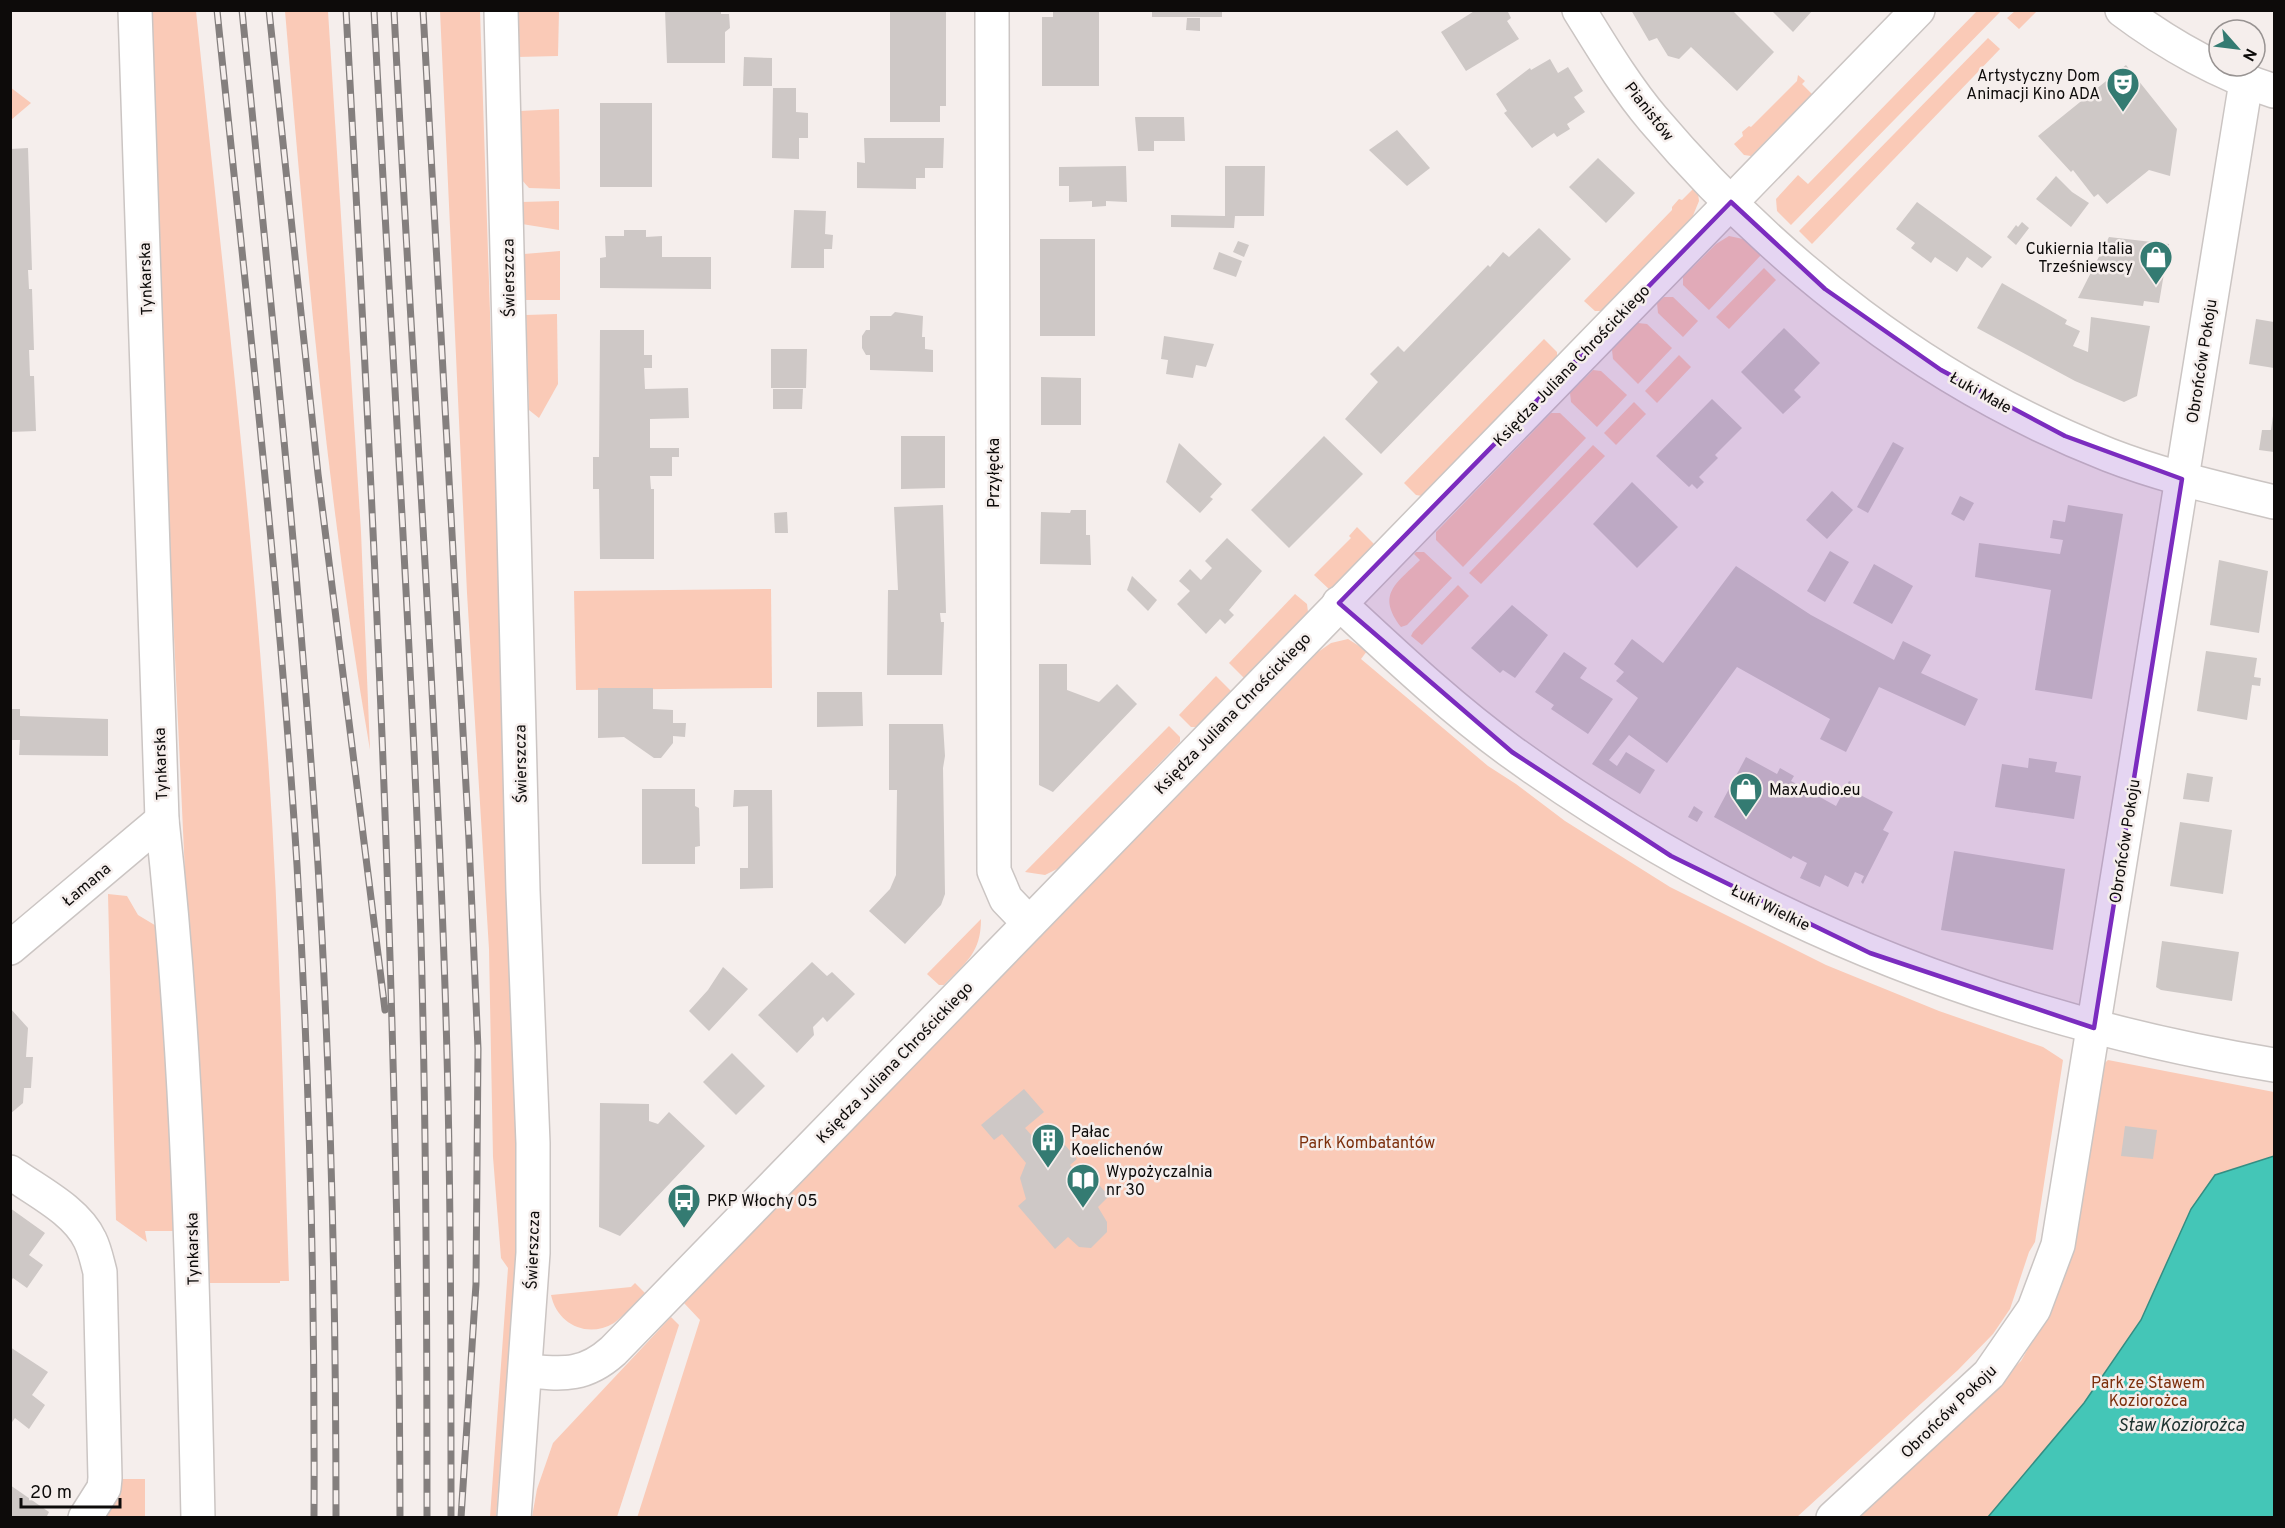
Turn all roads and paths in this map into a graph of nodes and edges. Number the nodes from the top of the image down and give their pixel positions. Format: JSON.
{"nodes":[{"id":1,"x":135,"y":10,"type":"edge"},
{"id":2,"x":501,"y":10,"type":"edge"},
{"id":3,"x":992,"y":10,"type":"edge"},
{"id":4,"x":1579,"y":10,"type":"edge"},
{"id":5,"x":1918,"y":10,"type":"edge"},
{"id":6,"x":2122,"y":10,"type":"edge"},
{"id":7,"x":2260,"y":86,"type":"edge"},
{"id":8,"x":1731,"y":202,"type":"junction"},
{"id":9,"x":2182,"y":479,"type":"junction"},
{"id":10,"x":2274,"y":502,"type":"edge"},
{"id":11,"x":1339,"y":603,"type":"junction"},
{"id":12,"x":162,"y":820,"type":"junction"},
{"id":13,"x":1029,"y":923,"type":"junction"},
{"id":14,"x":10,"y":948,"type":"edge"},
{"id":15,"x":2094,"y":1028,"type":"junction"},
{"id":16,"x":2274,"y":1065,"type":"edge"},
{"id":17,"x":10,"y":1172,"type":"edge"},
{"id":18,"x":526,"y":1371,"type":"junction"},
{"id":19,"x":85,"y":1518,"type":"edge"},
{"id":20,"x":198,"y":1518,"type":"edge"},
{"id":21,"x":514,"y":1518,"type":"edge"},
{"id":22,"x":1833,"y":1518,"type":"edge"}],
"edges":[{"from":1,"to":12,"type":"street","name":"Tynkarska"},
{"from":2,"to":18,"type":"street","name":"Świerszcza"},
{"from":3,"to":13,"type":"street","name":"Przyłęcka"},
{"from":4,"to":8,"type":"street","name":"Pianistów"},
{"from":5,"to":8,"type":"street","name":"Księdza Juliana Chrościckiego"},
{"from":6,"to":7,"type":"street"},
{"from":7,"to":9,"type":"street","name":"Obrońców Pokoju"},
{"from":8,"to":9,"type":"street","name":"Łuki Małe"},
{"from":8,"to":11,"type":"street","name":"Księdza Juliana Chrościckiego"},
{"from":9,"to":10,"type":"street","name":"Łuki Małe"},
{"from":9,"to":15,"type":"street","name":"Obrońców Pokoju"},
{"from":11,"to":13,"type":"street","name":"Księdza Juliana Chrościckiego"},
{"from":11,"to":15,"type":"street","name":"Łuki Wielkie"},
{"from":12,"to":14,"type":"street","name":"Łamana"},
{"from":12,"to":20,"type":"street","name":"Tynkarska"},
{"from":13,"to":18,"type":"street","name":"Księdza Juliana Chrościckiego"},
{"from":15,"to":16,"type":"street","name":"Łuki Wielkie"},
{"from":15,"to":22,"type":"street","name":"Obrońców Pokoju"},
{"from":17,"to":19,"type":"street"},
{"from":18,"to":21,"type":"street","name":"Świerszcza"}]}
